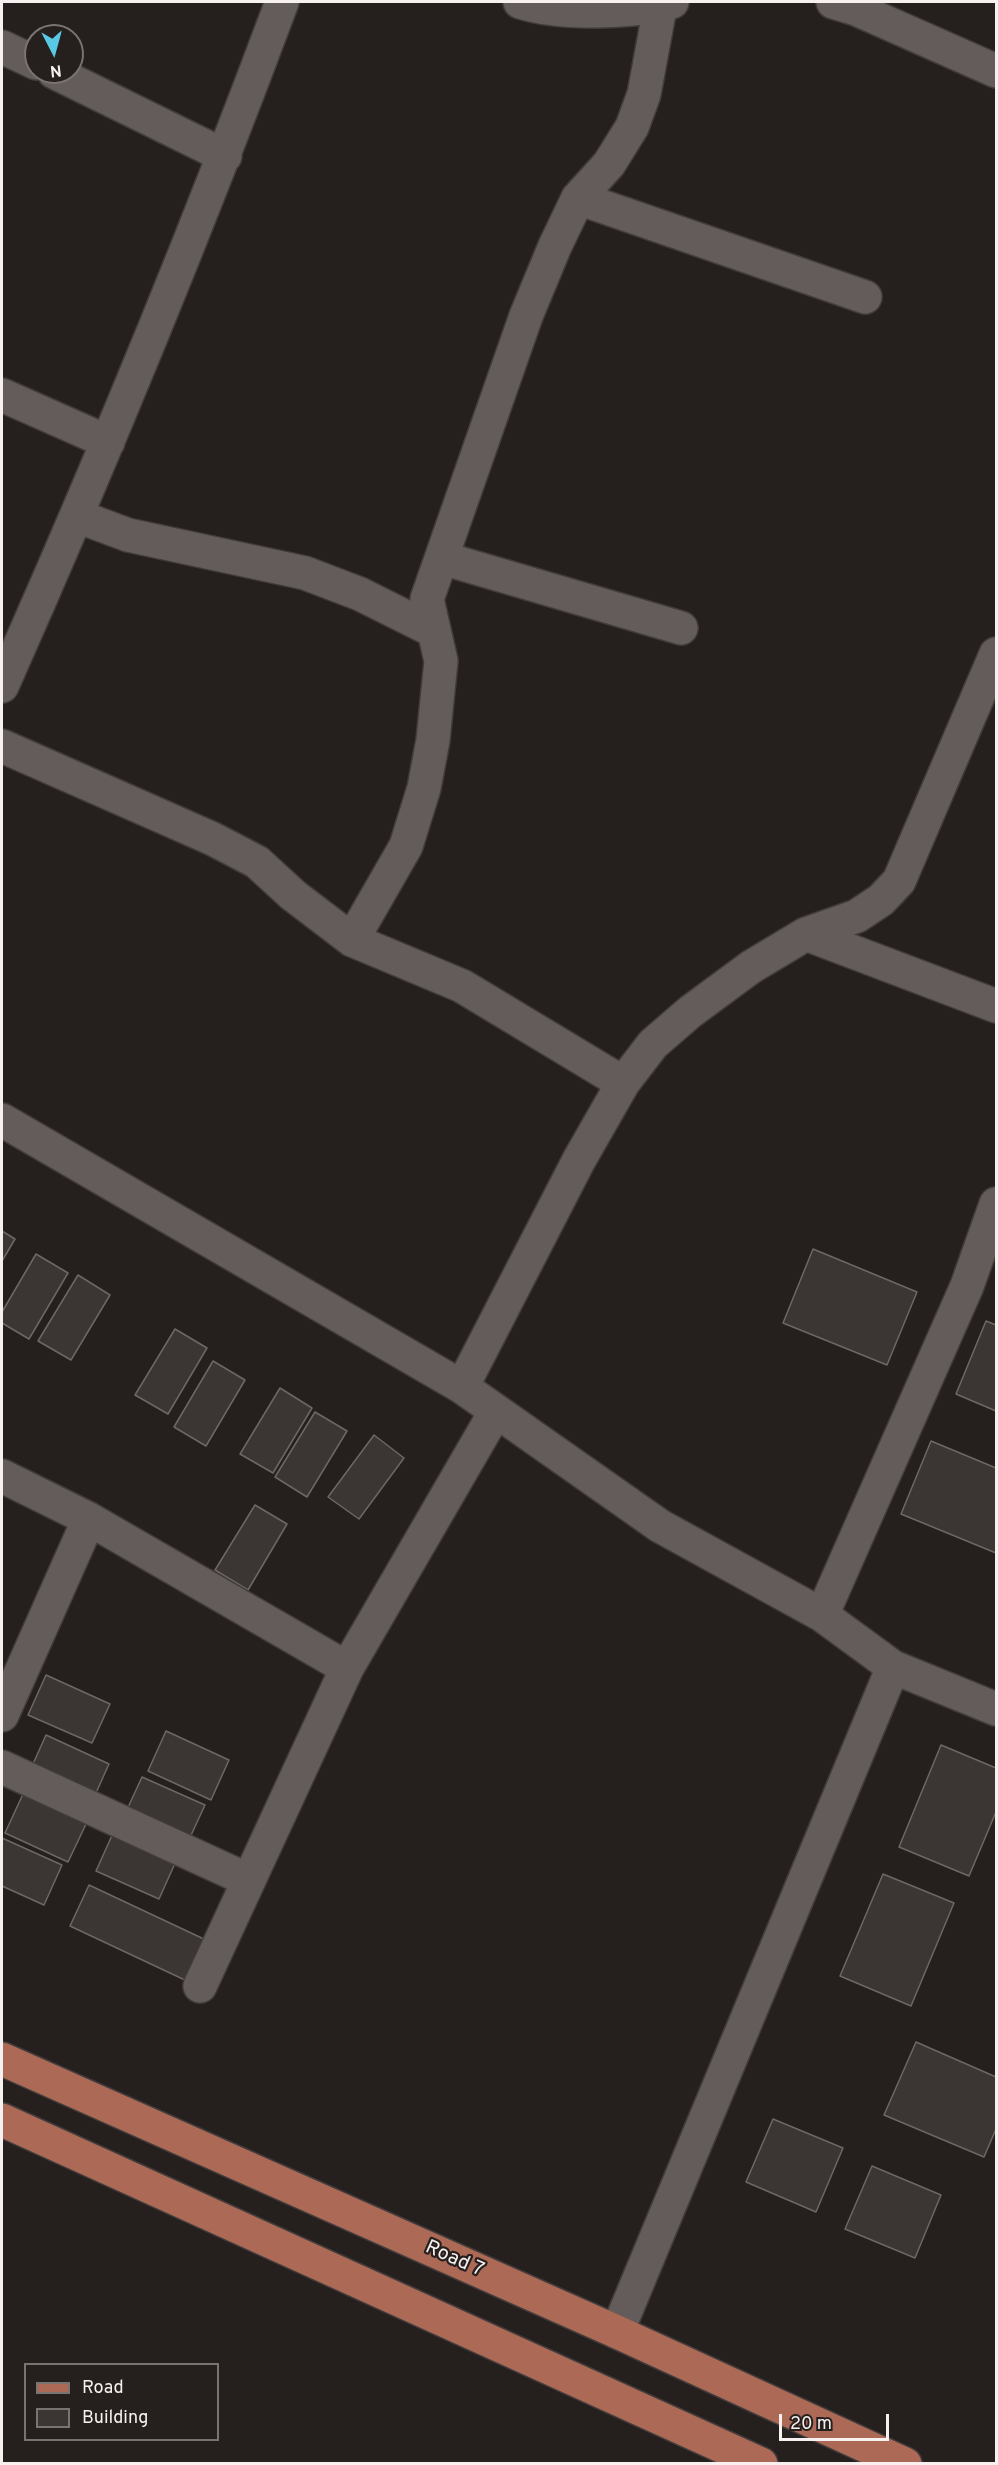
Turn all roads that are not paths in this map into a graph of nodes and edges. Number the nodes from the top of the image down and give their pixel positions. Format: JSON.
{"nodes":[{"id":1,"x":282,"y":2,"type":"edge"},
{"id":2,"x":520,"y":2,"type":"edge"},
{"id":3,"x":833,"y":2,"type":"edge"},
{"id":4,"x":665,"y":3,"type":"edge"},
{"id":5,"x":2,"y":47,"type":"edge"},
{"id":6,"x":24,"y":57,"type":"edge"},
{"id":7,"x":996,"y":71,"type":"edge"},
{"id":8,"x":78,"y":84,"type":"edge"},
{"id":9,"x":225,"y":156,"type":"junction"},
{"id":10,"x":578,"y":198,"type":"junction"},
{"id":11,"x":865,"y":297,"type":"dead end"},
{"id":12,"x":2,"y":395,"type":"edge"},
{"id":13,"x":108,"y":442,"type":"junction"},
{"id":14,"x":77,"y":516,"type":"junction"},
{"id":15,"x":442,"y":558,"type":"junction"},
{"id":16,"x":681,"y":628,"type":"dead end"},
{"id":17,"x":432,"y":630,"type":"junction"},
{"id":18,"x":996,"y":654,"type":"edge"},
{"id":19,"x":2,"y":686,"type":"edge"},
{"id":20,"x":2,"y":746,"type":"edge"},
{"id":21,"x":806,"y":934,"type":"junction"},
{"id":22,"x":352,"y":940,"type":"junction"},
{"id":23,"x":996,"y":1006,"type":"edge"},
{"id":24,"x":622,"y":1083,"type":"junction"},
{"id":25,"x":2,"y":1120,"type":"edge"},
{"id":26,"x":996,"y":1204,"type":"edge"},
{"id":27,"x":462,"y":1387,"type":"junction"},
{"id":28,"x":496,"y":1411,"type":"junction"},
{"id":29,"x":2,"y":1476,"type":"edge"},
{"id":30,"x":89,"y":1519,"type":"junction"},
{"id":31,"x":822,"y":1615,"type":"junction"},
{"id":32,"x":893,"y":1667,"type":"junction"},
{"id":33,"x":347,"y":1668,"type":"junction"},
{"id":34,"x":996,"y":1708,"type":"edge"},
{"id":35,"x":2,"y":1715,"type":"edge"},
{"id":36,"x":2,"y":1767,"type":"edge"},
{"id":37,"x":248,"y":1880,"type":"junction"},
{"id":38,"x":200,"y":1986,"type":"dead end"},
{"id":39,"x":2,"y":2059,"type":"edge"},
{"id":40,"x":2,"y":2120,"type":"edge"},
{"id":41,"x":617,"y":2332,"type":"junction"},
{"id":42,"x":761,"y":2463,"type":"edge"},
{"id":43,"x":905,"y":2463,"type":"edge"}],
"edges":[{"from":1,"to":9,"type":"street"},
{"from":2,"to":4,"type":"street"},
{"from":3,"to":7,"type":"street"},
{"from":4,"to":10,"type":"street"},
{"from":5,"to":6,"type":"street"},
{"from":8,"to":9,"type":"street"},
{"from":9,"to":13,"type":"street"},
{"from":10,"to":11,"type":"street"},
{"from":10,"to":15,"type":"street"},
{"from":12,"to":13,"type":"street"},
{"from":13,"to":14,"type":"street"},
{"from":14,"to":17,"type":"street"},
{"from":14,"to":19,"type":"street"},
{"from":15,"to":16,"type":"street"},
{"from":15,"to":17,"type":"street"},
{"from":17,"to":22,"type":"street"},
{"from":18,"to":21,"type":"street"},
{"from":20,"to":22,"type":"street"},
{"from":21,"to":23,"type":"street"},
{"from":21,"to":24,"type":"street"},
{"from":22,"to":24,"type":"street"},
{"from":24,"to":27,"type":"street"},
{"from":25,"to":27,"type":"street"},
{"from":26,"to":31,"type":"street"},
{"from":27,"to":28,"type":"street"},
{"from":28,"to":31,"type":"street"},
{"from":28,"to":33,"type":"street"},
{"from":29,"to":30,"type":"street"},
{"from":30,"to":33,"type":"street"},
{"from":30,"to":35,"type":"street"},
{"from":31,"to":32,"type":"street"},
{"from":32,"to":34,"type":"street"},
{"from":32,"to":41,"type":"street"},
{"from":33,"to":37,"type":"street"},
{"from":36,"to":37,"type":"street"},
{"from":37,"to":38,"type":"street"},
{"from":39,"to":41,"type":"main road","name":"Road 7"},
{"from":40,"to":42,"type":"main road"},
{"from":41,"to":43,"type":"main road","name":"Road 7"}]}
